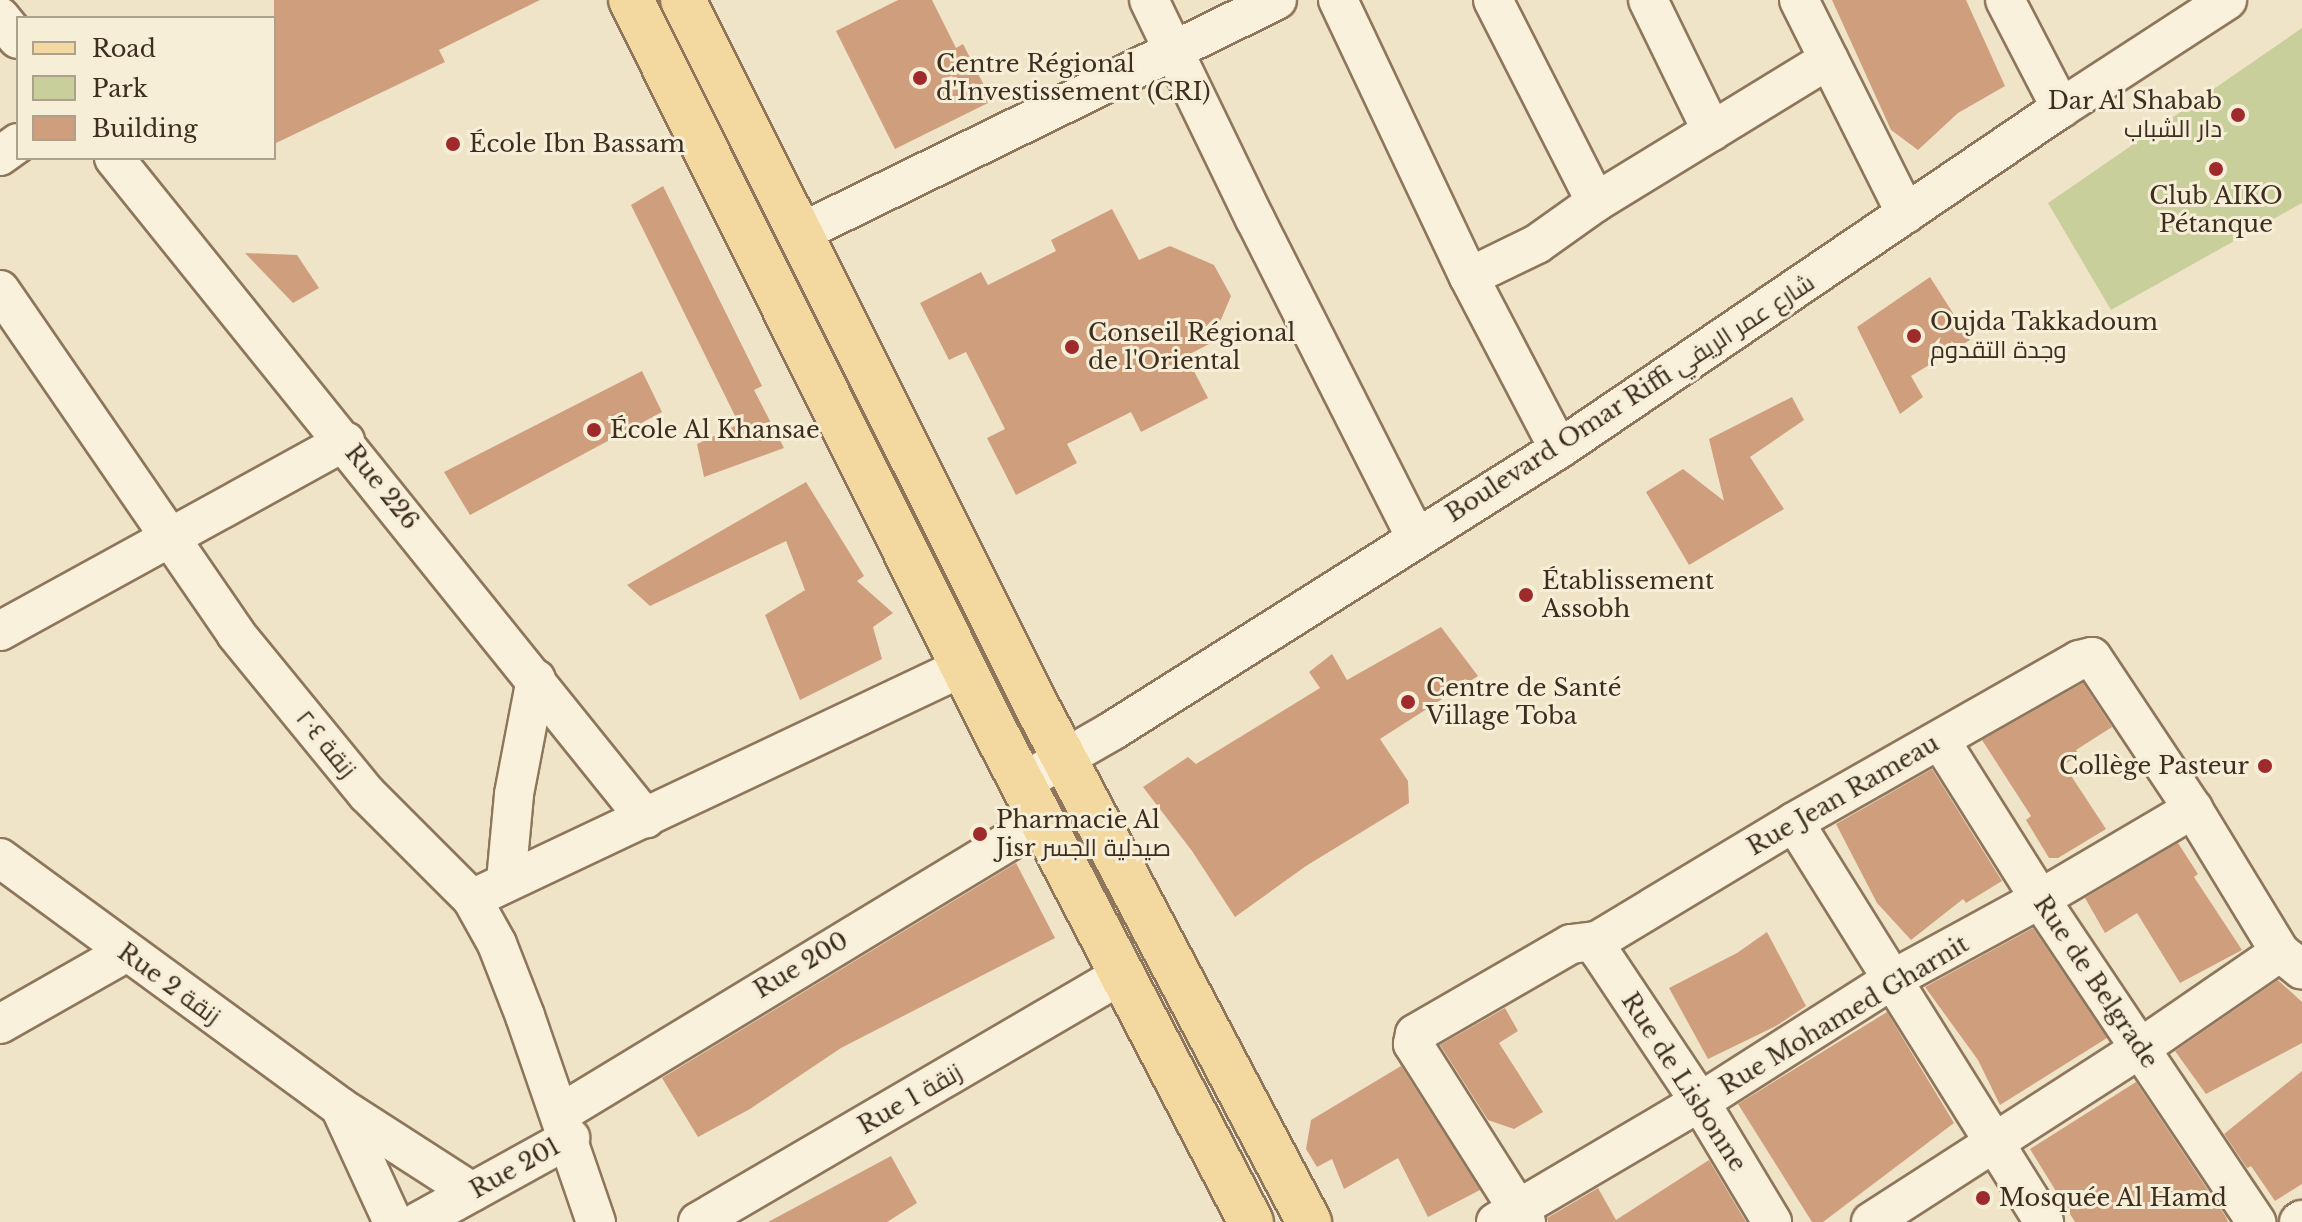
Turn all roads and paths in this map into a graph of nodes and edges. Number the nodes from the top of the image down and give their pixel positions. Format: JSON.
{"nodes":[{"id":1,"x":631,"y":0,"type":"edge"},
{"id":2,"x":683,"y":0,"type":"edge"},
{"id":3,"x":1149,"y":0,"type":"edge"},
{"id":4,"x":1277,"y":0,"type":"edge"},
{"id":5,"x":1338,"y":0,"type":"edge"},
{"id":6,"x":1493,"y":0,"type":"edge"},
{"id":7,"x":1648,"y":0,"type":"edge"},
{"id":8,"x":1799,"y":0,"type":"edge"},
{"id":9,"x":2005,"y":0,"type":"edge"},
{"id":10,"x":2227,"y":0,"type":"edge"},
{"id":11,"x":0,"y":17,"type":"edge"},
{"id":12,"x":16,"y":37,"type":"edge"},
{"id":13,"x":1175,"y":53,"type":"junction"},
{"id":14,"x":1829,"y":59,"type":"junction"},
{"id":15,"x":2061,"y":108,"type":"junction"},
{"id":16,"x":1712,"y":131,"type":"junction"},
{"id":17,"x":116,"y":160,"type":"edge"},
{"id":18,"x":1596,"y":202,"type":"junction"},
{"id":19,"x":1906,"y":214,"type":"junction"},
{"id":20,"x":798,"y":234,"type":"junction"},
{"id":21,"x":1469,"y":277,"type":"junction"},
{"id":22,"x":0,"y":290,"type":"edge"},
{"id":23,"x":345,"y":441,"type":"junction"},
{"id":24,"x":1559,"y":449,"type":"junction"},
{"id":25,"x":166,"y":537,"type":"junction"},
{"id":26,"x":1416,"y":538,"type":"junction"},
{"id":27,"x":0,"y":631,"type":"edge"},
{"id":28,"x":963,"y":667,"type":"junction"},
{"id":29,"x":536,"y":679,"type":"junction"},
{"id":30,"x":1940,"y":740,"type":"junction"},
{"id":31,"x":1066,"y":758,"type":"junction"},
{"id":32,"x":1023,"y":782,"type":"junction"},
{"id":33,"x":2193,"y":809,"type":"junction"},
{"id":34,"x":646,"y":819,"type":"junction"},
{"id":35,"x":1044,"y":820,"type":"junction"},
{"id":36,"x":1794,"y":822,"type":"junction"},
{"id":37,"x":0,"y":858,"type":"edge"},
{"id":38,"x":506,"y":881,"type":"junction"},
{"id":39,"x":472,"y":899,"type":"junction"},
{"id":40,"x":2040,"y":899,"type":"junction"},
{"id":41,"x":1597,"y":941,"type":"junction"},
{"id":42,"x":125,"y":953,"type":"junction"},
{"id":43,"x":2291,"y":961,"type":"edge"},
{"id":44,"x":1121,"y":975,"type":"junction"},
{"id":45,"x":1893,"y":979,"type":"junction"},
{"id":46,"x":0,"y":1024,"type":"edge"},
{"id":47,"x":2139,"y":1049,"type":"junction"},
{"id":48,"x":1700,"y":1102,"type":"junction"},
{"id":49,"x":340,"y":1107,"type":"junction"},
{"id":50,"x":565,"y":1126,"type":"junction"},
{"id":51,"x":1993,"y":1143,"type":"junction"},
{"id":52,"x":472,"y":1192,"type":"junction"},
{"id":53,"x":1514,"y":1218,"type":"edge"},
{"id":54,"x":393,"y":1222,"type":"edge"},
{"id":55,"x":418,"y":1222,"type":"edge"},
{"id":56,"x":596,"y":1222,"type":"edge"},
{"id":57,"x":698,"y":1222,"type":"edge"},
{"id":58,"x":1251,"y":1222,"type":"edge"},
{"id":59,"x":1309,"y":1222,"type":"edge"},
{"id":60,"x":1772,"y":1222,"type":"edge"},
{"id":61,"x":1871,"y":1222,"type":"edge"},
{"id":62,"x":2044,"y":1222,"type":"edge"},
{"id":63,"x":2256,"y":1222,"type":"edge"}],
"edges":[{"from":1,"to":28,"type":"main road"},
{"from":2,"to":20,"type":"main road"},
{"from":3,"to":13,"type":"street"},
{"from":4,"to":13,"type":"street"},
{"from":5,"to":21,"type":"street"},
{"from":6,"to":18,"type":"street"},
{"from":7,"to":16,"type":"street"},
{"from":8,"to":14,"type":"street"},
{"from":9,"to":15,"type":"street"},
{"from":10,"to":15,"type":"street","name":"Boulevard Omar Riffi شارع عمر الريفي"},
{"from":11,"to":12,"type":"street"},
{"from":13,"to":20,"type":"street"},
{"from":13,"to":26,"type":"street"},
{"from":14,"to":16,"type":"street"},
{"from":14,"to":19,"type":"street"},
{"from":15,"to":19,"type":"street","name":"Boulevard Omar Riffi شارع عمر الريفي"},
{"from":16,"to":18,"type":"street"},
{"from":17,"to":23,"type":"street","name":"Rue 226"},
{"from":18,"to":21,"type":"street"},
{"from":19,"to":24,"type":"street","name":"Boulevard Omar Riffi شارع عمر الريفي"},
{"from":20,"to":31,"type":"main road"},
{"from":21,"to":24,"type":"street"},
{"from":22,"to":25,"type":"street","name":"زنقة ٢٠٤"},
{"from":23,"to":25,"type":"street"},
{"from":23,"to":29,"type":"street","name":"Rue 226"},
{"from":24,"to":26,"type":"street","name":"Boulevard Omar Riffi شارع عمر الريفي"},
{"from":25,"to":27,"type":"street"},
{"from":25,"to":39,"type":"street","name":"زنقة ٢٠٤"},
{"from":26,"to":31,"type":"street","name":"Boulevard Omar Riffi شارع عمر الريفي"},
{"from":28,"to":32,"type":"main road"},
{"from":28,"to":34,"type":"street"},
{"from":29,"to":34,"type":"street","name":"Rue 226"},
{"from":29,"to":38,"type":"street"},
{"from":30,"to":33,"type":"street","name":"Rue Jean Rameau"},
{"from":30,"to":36,"type":"street","name":"Rue Jean Rameau"},
{"from":30,"to":40,"type":"street","name":"Rue de Belgrade"},
{"from":31,"to":32,"type":"street","name":"Boulevard Omar Riffi شارع عمر الريفي"},
{"from":31,"to":59,"type":"main road"},
{"from":32,"to":35,"type":"main road"},
{"from":33,"to":40,"type":"street","name":"Rue Mohamed Gharnit"},
{"from":33,"to":43,"type":"street"},
{"from":34,"to":38,"type":"street"},
{"from":35,"to":44,"type":"main road"},
{"from":35,"to":50,"type":"street","name":"Rue 200"},
{"from":36,"to":41,"type":"street","name":"Rue Jean Rameau"},
{"from":36,"to":45,"type":"street"},
{"from":37,"to":42,"type":"street","name":"Rue 2 زنقة"},
{"from":38,"to":39,"type":"street"},
{"from":39,"to":50,"type":"street","name":"زنقة ٢٠٤"},
{"from":40,"to":45,"type":"street","name":"Rue Mohamed Gharnit"},
{"from":40,"to":47,"type":"street","name":"Rue de Belgrade"},
{"from":41,"to":48,"type":"street","name":"Rue de Lisbonne"},
{"from":41,"to":53,"type":"street","name":"Rue Jean Rameau"},
{"from":42,"to":46,"type":"street"},
{"from":42,"to":49,"type":"street","name":"Rue 2 زنقة"},
{"from":43,"to":47,"type":"street"},
{"from":44,"to":57,"type":"street","name":"Rue 1 زنقة"},
{"from":44,"to":58,"type":"main road"},
{"from":45,"to":48,"type":"street","name":"Rue Mohamed Gharnit"},
{"from":45,"to":51,"type":"street"},
{"from":47,"to":51,"type":"street"},
{"from":47,"to":63,"type":"street","name":"Rue de Belgrade"},
{"from":48,"to":53,"type":"street","name":"Rue Mohamed Gharnit"},
{"from":48,"to":60,"type":"street","name":"Rue de Lisbonne"},
{"from":49,"to":52,"type":"street","name":"Rue 2 زنقة"},
{"from":49,"to":54,"type":"street","name":"Rue 2 زنقة"},
{"from":50,"to":52,"type":"street","name":"Rue 201"},
{"from":50,"to":56,"type":"street","name":"زنقة ٢٠٤"},
{"from":51,"to":61,"type":"street"},
{"from":51,"to":62,"type":"street"},
{"from":52,"to":55,"type":"street","name":"Rue 201"}]}
